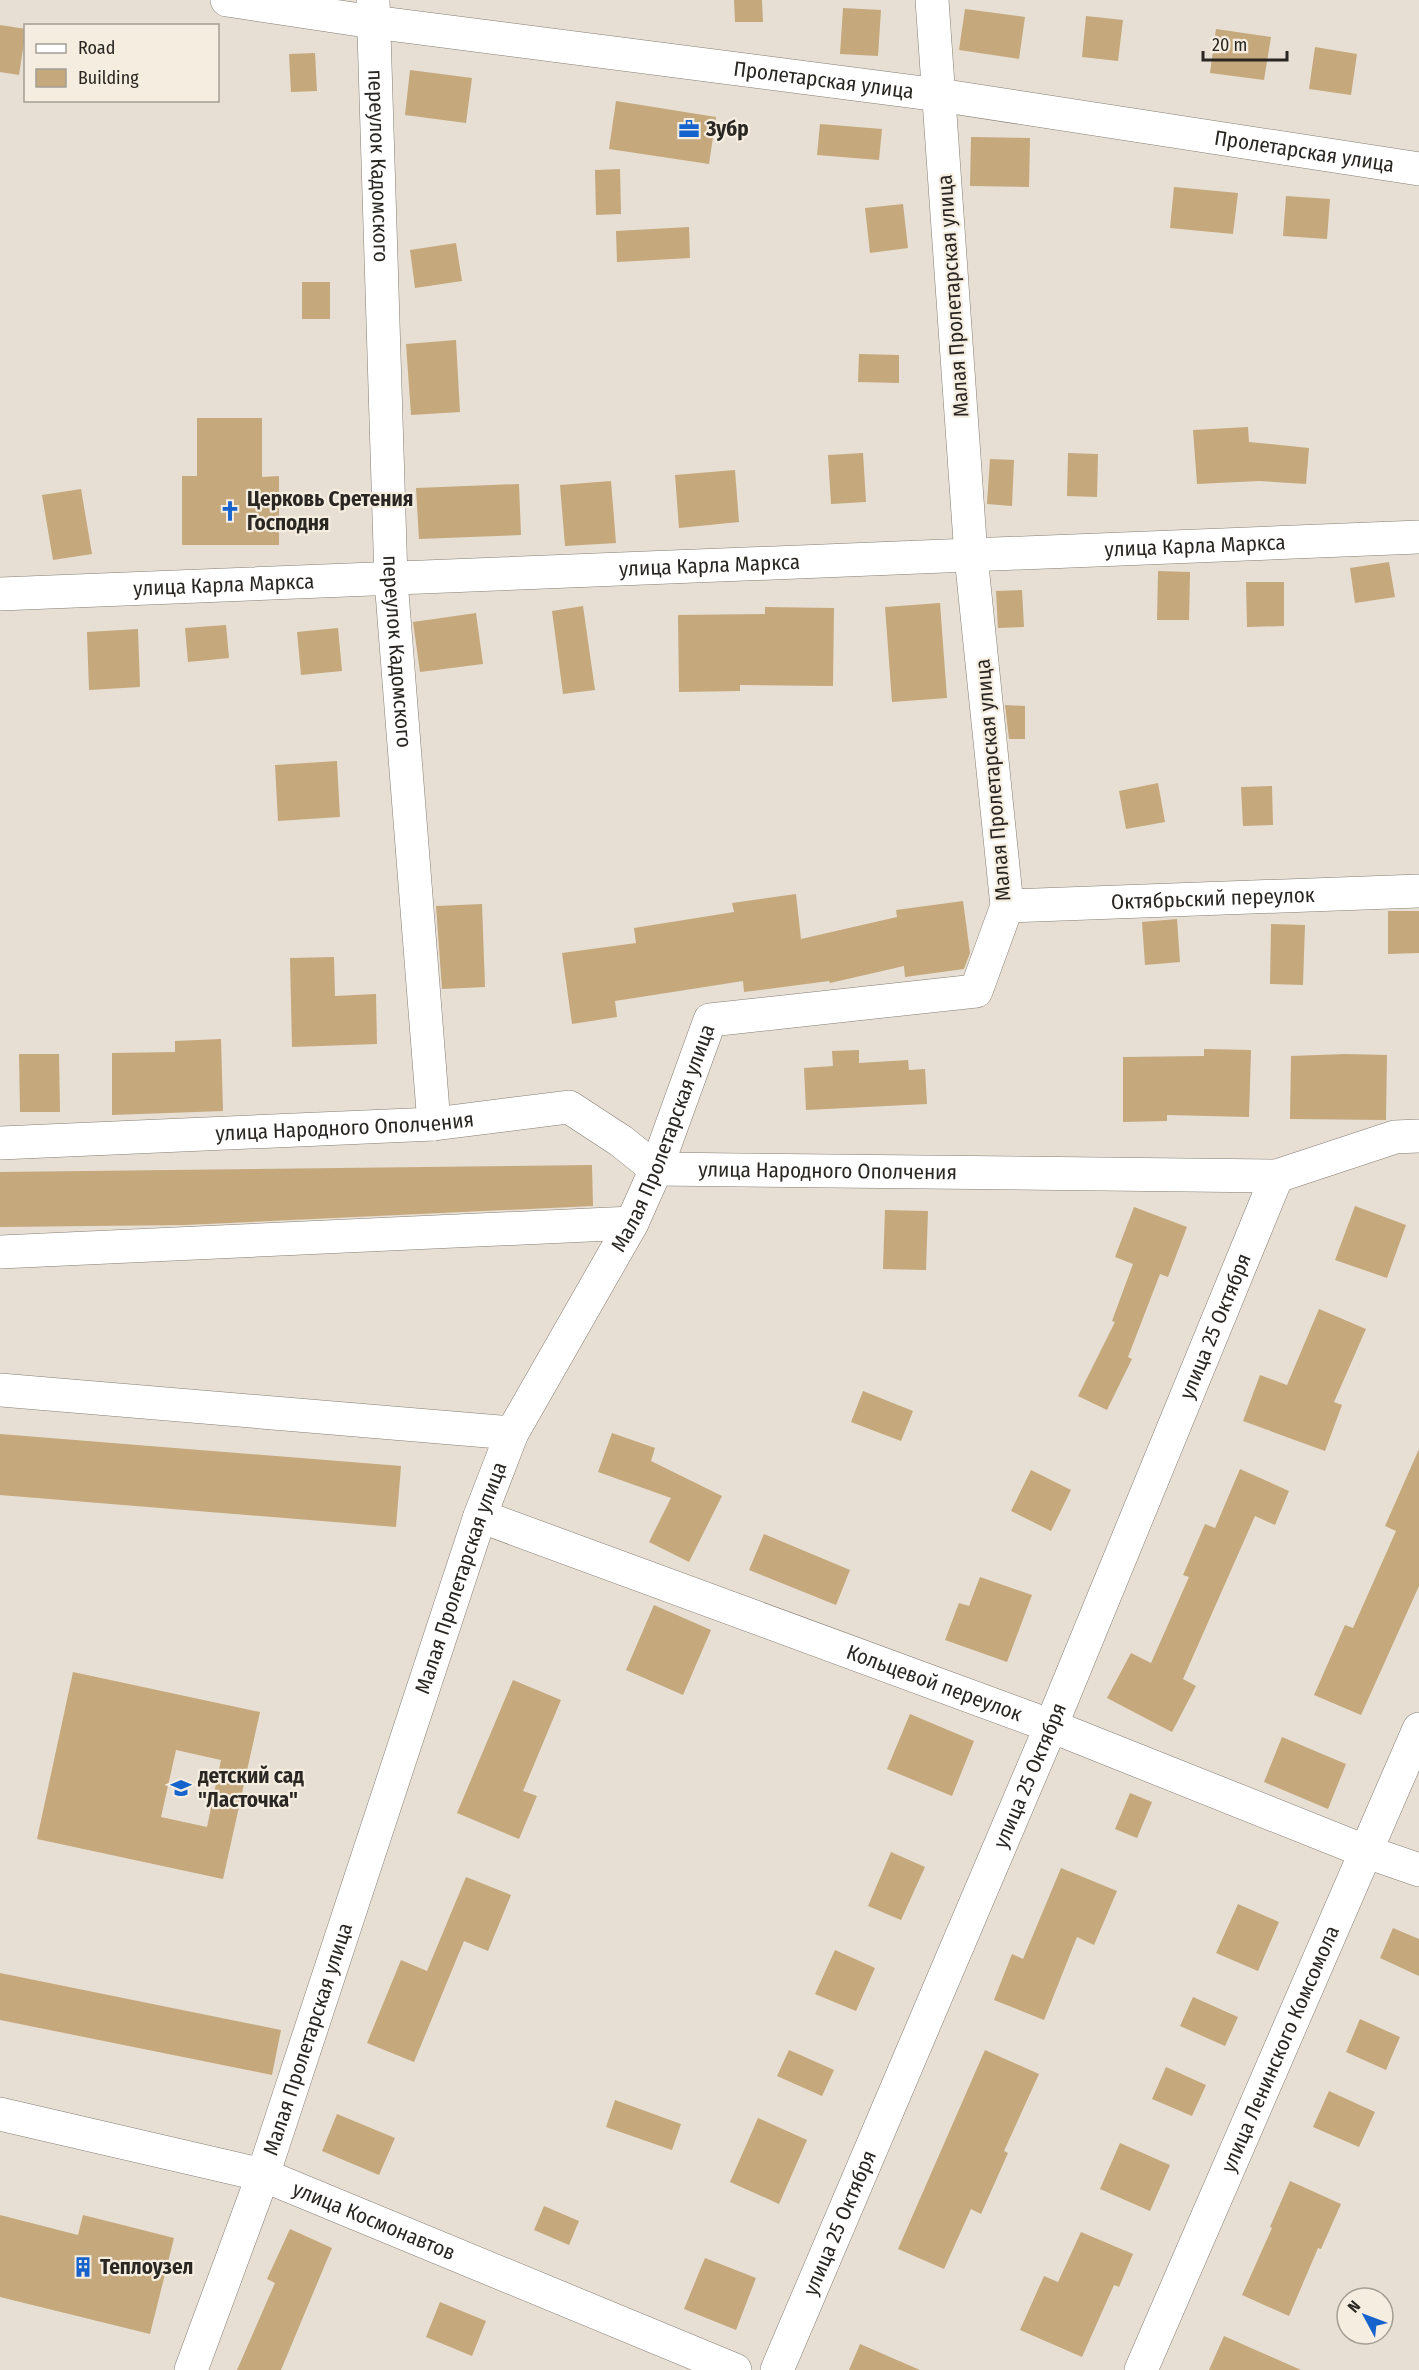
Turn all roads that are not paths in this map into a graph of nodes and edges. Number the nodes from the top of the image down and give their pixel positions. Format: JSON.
{"nodes":[{"id":1,"x":227,"y":0,"type":"edge"},
{"id":2,"x":932,"y":0,"type":"edge"},
{"id":3,"x":373,"y":11,"type":"edge"},
{"id":4,"x":939,"y":95,"type":"junction"},
{"id":5,"x":1419,"y":169,"type":"edge"},
{"id":6,"x":1419,"y":537,"type":"edge"},
{"id":7,"x":971,"y":556,"type":"junction"},
{"id":8,"x":391,"y":580,"type":"junction"},
{"id":9,"x":0,"y":594,"type":"edge"},
{"id":10,"x":1419,"y":891,"type":"edge"},
{"id":11,"x":1007,"y":906,"type":"junction"},
{"id":12,"x":434,"y":1124,"type":"junction"},
{"id":13,"x":1419,"y":1136,"type":"edge"},
{"id":14,"x":0,"y":1143,"type":"edge"},
{"id":15,"x":656,"y":1169,"type":"junction"},
{"id":16,"x":1277,"y":1176,"type":"junction"},
{"id":17,"x":632,"y":1223,"type":"junction"},
{"id":18,"x":0,"y":1252,"type":"edge"},
{"id":19,"x":0,"y":1390,"type":"edge"},
{"id":20,"x":513,"y":1433,"type":"junction"},
{"id":21,"x":480,"y":1516,"type":"junction"},
{"id":22,"x":1051,"y":1726,"type":"junction"},
{"id":23,"x":1419,"y":1729,"type":"edge"},
{"id":24,"x":1367,"y":1852,"type":"junction"},
{"id":25,"x":1419,"y":1870,"type":"edge"},
{"id":26,"x":0,"y":2114,"type":"edge"},
{"id":27,"x":263,"y":2175,"type":"junction"},
{"id":28,"x":191,"y":2370,"type":"edge"},
{"id":29,"x":735,"y":2370,"type":"edge"},
{"id":30,"x":777,"y":2370,"type":"edge"},
{"id":31,"x":1141,"y":2370,"type":"edge"}],
"edges":[{"from":1,"to":3,"type":"street","name":"Пролетарская улица"},
{"from":2,"to":4,"type":"street","name":"Малая Пролетарская улица"},
{"from":3,"to":4,"type":"street","name":"Пролетарская улица"},
{"from":3,"to":8,"type":"street","name":"переулок Кадомского"},
{"from":4,"to":5,"type":"street","name":"Пролетарская улица"},
{"from":4,"to":7,"type":"street","name":"Малая Пролетарская улица"},
{"from":6,"to":7,"type":"street","name":"улица Карла Маркса"},
{"from":7,"to":8,"type":"street","name":"улица Карла Маркса"},
{"from":7,"to":11,"type":"street","name":"Малая Пролетарская улица"},
{"from":8,"to":9,"type":"street","name":"улица Карла Маркса"},
{"from":8,"to":12,"type":"street","name":"переулок Кадомского"},
{"from":10,"to":11,"type":"street","name":"Октябрьский переулок"},
{"from":11,"to":15,"type":"street","name":"Малая Пролетарская улица"},
{"from":12,"to":14,"type":"street","name":"улица Народного Ополчения"},
{"from":12,"to":15,"type":"street","name":"улица Народного Ополчения"},
{"from":13,"to":16,"type":"street","name":"улица Народного Ополчения"},
{"from":15,"to":16,"type":"street","name":"улица Народного Ополчения"},
{"from":15,"to":17,"type":"street","name":"Малая Пролетарская улица"},
{"from":16,"to":22,"type":"street","name":"улица 25 Октября"},
{"from":17,"to":18,"type":"street"},
{"from":17,"to":20,"type":"street","name":"Малая Пролетарская улица"},
{"from":19,"to":20,"type":"street"},
{"from":20,"to":21,"type":"street","name":"Малая Пролетарская улица"},
{"from":21,"to":22,"type":"street","name":"Кольцевой переулок"},
{"from":21,"to":27,"type":"street","name":"Малая Пролетарская улица"},
{"from":22,"to":24,"type":"street","name":"Кольцевой переулок"},
{"from":22,"to":30,"type":"street","name":"улица 25 Октября"},
{"from":23,"to":24,"type":"street","name":"улица Ленинского Комсомола"},
{"from":24,"to":25,"type":"street","name":"Кольцевой переулок"},
{"from":24,"to":31,"type":"street","name":"улица Ленинского Комсомола"},
{"from":26,"to":27,"type":"street","name":"улица Космонавтов"},
{"from":27,"to":28,"type":"street","name":"Малая Пролетарская улица"},
{"from":27,"to":29,"type":"street","name":"улица Космонавтов"}]}
